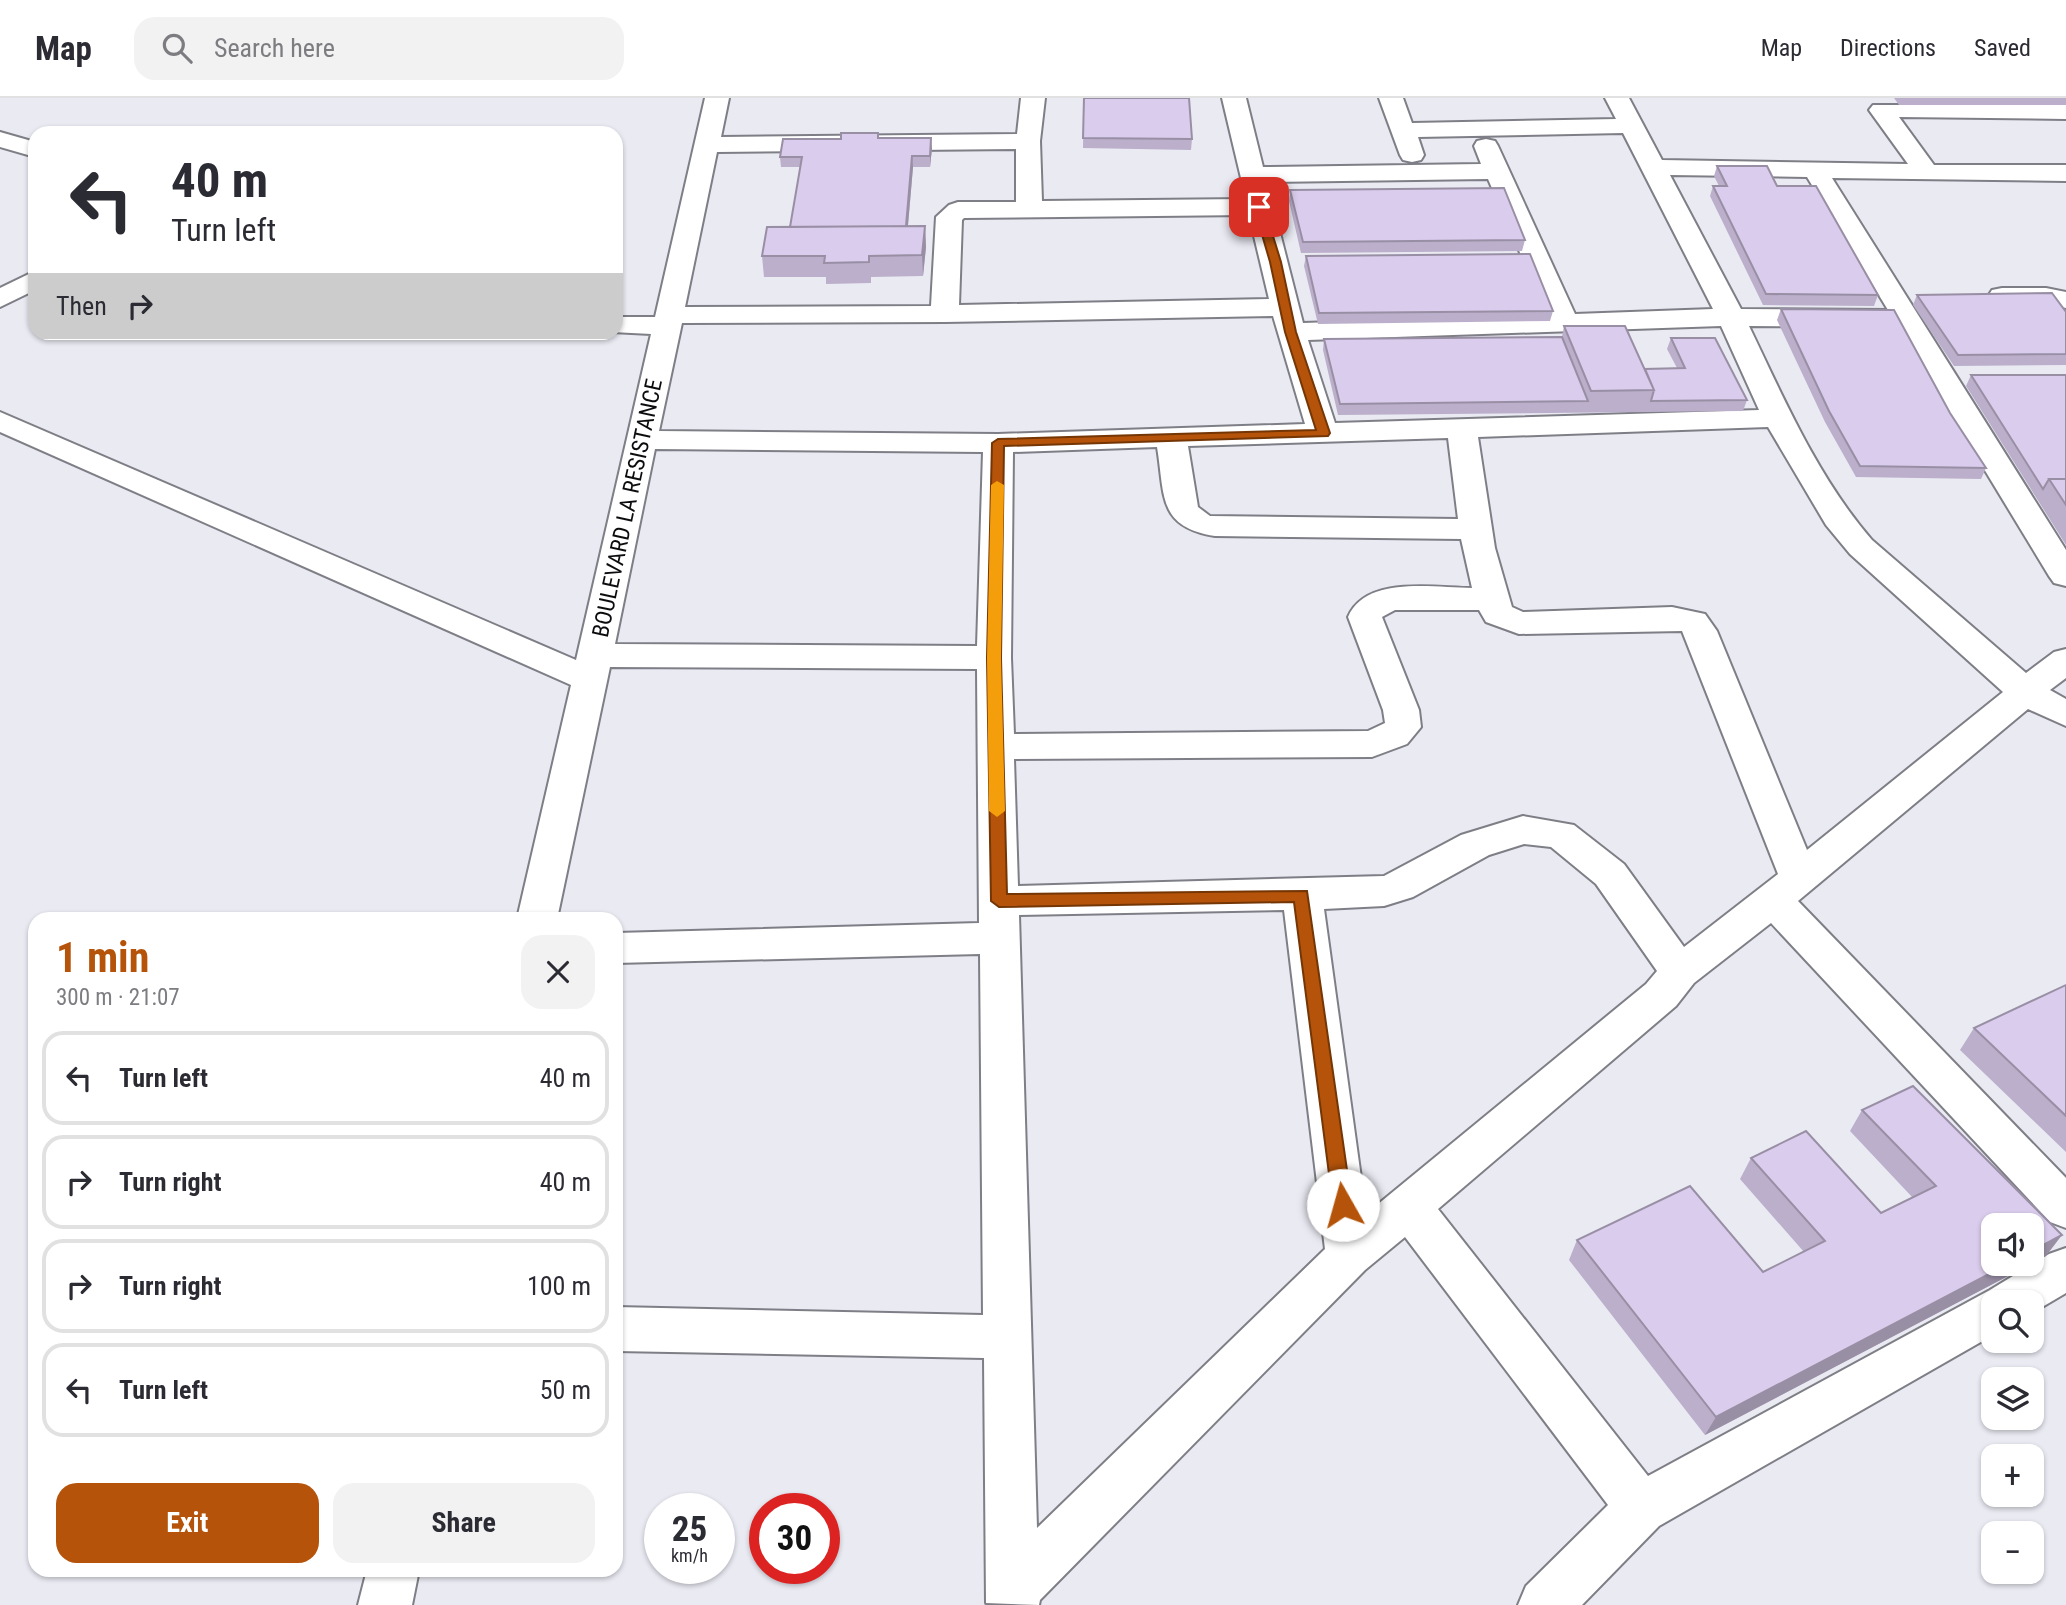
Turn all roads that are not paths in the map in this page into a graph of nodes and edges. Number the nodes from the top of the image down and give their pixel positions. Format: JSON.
{"nodes":[{"id":1,"x":717,"y":98,"type":"edge"},
{"id":2,"x":1033,"y":98,"type":"edge"},
{"id":3,"x":1234,"y":98,"type":"edge"},
{"id":4,"x":1391,"y":98,"type":"edge"},
{"id":5,"x":1876,"y":104,"type":"edge"},
{"id":6,"x":1624,"y":112,"type":"edge"},
{"id":7,"x":2061,"y":123,"type":"edge"},
{"id":8,"x":1405,"y":130,"type":"junction"},
{"id":9,"x":1479,"y":130,"type":"junction"},
{"id":10,"x":0,"y":139,"type":"edge"},
{"id":11,"x":1028,"y":141,"type":"junction"},
{"id":12,"x":707,"y":145,"type":"junction"},
{"id":13,"x":28,"y":148,"type":"edge"},
{"id":14,"x":1655,"y":167,"type":"junction"},
{"id":15,"x":1814,"y":169,"type":"junction"},
{"id":16,"x":1495,"y":171,"type":"junction"},
{"id":17,"x":1417,"y":172,"type":"junction"},
{"id":18,"x":1927,"y":172,"type":"junction"},
{"id":19,"x":2066,"y":173,"type":"edge"},
{"id":20,"x":1252,"y":175,"type":"junction"},
{"id":21,"x":1259,"y":207,"type":"junction"},
{"id":22,"x":1029,"y":209,"type":"junction"},
{"id":23,"x":1507,"y":256,"type":"edge"},
{"id":24,"x":1534,"y":256,"type":"junction"},
{"id":25,"x":1303,"y":261,"type":"edge"},
{"id":26,"x":1275,"y":262,"type":"junction"},
{"id":27,"x":28,"y":283,"type":"edge"},
{"id":28,"x":1981,"y":296,"type":"edge"},
{"id":29,"x":0,"y":299,"type":"edge"},
{"id":30,"x":2066,"y":300,"type":"edge"},
{"id":31,"x":1905,"y":303,"type":"junction"},
{"id":32,"x":945,"y":313,"type":"junction"},
{"id":33,"x":1731,"y":317,"type":"junction"},
{"id":34,"x":668,"y":320,"type":"junction"},
{"id":35,"x":1288,"y":320,"type":"junction"},
{"id":36,"x":1565,"y":323,"type":"junction"},
{"id":37,"x":623,"y":324,"type":"edge"},
{"id":38,"x":1778,"y":418,"type":"junction"},
{"id":39,"x":0,"y":421,"type":"edge"},
{"id":40,"x":1462,"y":430,"type":"junction"},
{"id":41,"x":1324,"y":433,"type":"junction"},
{"id":42,"x":1171,"y":438,"type":"junction"},
{"id":43,"x":641,"y":440,"type":"junction"},
{"id":44,"x":998,"y":443,"type":"junction"},
{"id":45,"x":1476,"y":529,"type":"junction"},
{"id":46,"x":2066,"y":576,"type":"edge"},
{"id":47,"x":1491,"y":599,"type":"junction"},
{"id":48,"x":994,"y":658,"type":"junction"},
{"id":49,"x":2066,"y":660,"type":"edge"},
{"id":50,"x":592,"y":667,"type":"junction"},
{"id":51,"x":2025,"y":692,"type":"junction"},
{"id":52,"x":2066,"y":714,"type":"edge"},
{"id":53,"x":995,"y":747,"type":"junction"},
{"id":54,"x":1786,"y":888,"type":"junction"},
{"id":55,"x":1302,"y":895,"type":"junction"},
{"id":56,"x":539,"y":912,"type":"edge"},
{"id":57,"x":999,"y":919,"type":"junction"},
{"id":58,"x":623,"y":946,"type":"edge"},
{"id":59,"x":1680,"y":972,"type":"junction"},
{"id":60,"x":1409,"y":1207,"type":"junction"},
{"id":61,"x":2066,"y":1208,"type":"edge"},
{"id":62,"x":1349,"y":1256,"type":"junction"},
{"id":63,"x":2066,"y":1269,"type":"edge"},
{"id":64,"x":2029,"y":1290,"type":"edge"},
{"id":65,"x":1981,"y":1317,"type":"edge"},
{"id":66,"x":623,"y":1329,"type":"edge"},
{"id":67,"x":1008,"y":1337,"type":"junction"},
{"id":68,"x":1641,"y":1508,"type":"junction"},
{"id":69,"x":391,"y":1577,"type":"edge"},
{"id":70,"x":1014,"y":1596,"type":"edge"},
{"id":71,"x":385,"y":1605,"type":"edge"},
{"id":72,"x":1545,"y":1605,"type":"edge"}],
"edges":[{"from":1,"to":12,"type":"street","name":"BOULEVARD LA RESISTANCE"},
{"from":2,"to":11,"type":"street"},
{"from":3,"to":20,"type":"street"},
{"from":4,"to":8,"type":"street"},
{"from":5,"to":7,"type":"street"},
{"from":5,"to":18,"type":"street"},
{"from":6,"to":9,"type":"street"},
{"from":6,"to":14,"type":"street"},
{"from":8,"to":9,"type":"street"},
{"from":8,"to":17,"type":"street"},
{"from":9,"to":16,"type":"street"},
{"from":10,"to":13,"type":"street"},
{"from":11,"to":12,"type":"street"},
{"from":11,"to":22,"type":"street"},
{"from":12,"to":34,"type":"street","name":"BOULEVARD LA RESISTANCE"},
{"from":14,"to":15,"type":"street"},
{"from":14,"to":33,"type":"street"},
{"from":15,"to":18,"type":"street"},
{"from":15,"to":31,"type":"street"},
{"from":16,"to":17,"type":"street"},
{"from":16,"to":24,"type":"street"},
{"from":17,"to":20,"type":"street"},
{"from":18,"to":19,"type":"street"},
{"from":20,"to":21,"type":"street"},
{"from":21,"to":22,"type":"street"},
{"from":21,"to":26,"type":"street"},
{"from":22,"to":32,"type":"street"},
{"from":23,"to":24,"type":"street"},
{"from":24,"to":36,"type":"street"},
{"from":25,"to":26,"type":"street"},
{"from":26,"to":35,"type":"street"},
{"from":27,"to":29,"type":"street"},
{"from":28,"to":30,"type":"street"},
{"from":31,"to":33,"type":"street"},
{"from":31,"to":46,"type":"street"},
{"from":32,"to":34,"type":"street"},
{"from":32,"to":35,"type":"street"},
{"from":33,"to":36,"type":"street"},
{"from":33,"to":38,"type":"street"},
{"from":34,"to":37,"type":"street"},
{"from":34,"to":43,"type":"street","name":"BOULEVARD LA RESISTANCE"},
{"from":35,"to":36,"type":"street"},
{"from":35,"to":41,"type":"street"},
{"from":38,"to":40,"type":"street"},
{"from":38,"to":51,"type":"street"},
{"from":39,"to":50,"type":"street"},
{"from":40,"to":41,"type":"street"},
{"from":40,"to":45,"type":"street"},
{"from":41,"to":42,"type":"street"},
{"from":42,"to":44,"type":"street"},
{"from":42,"to":45,"type":"street"},
{"from":43,"to":44,"type":"street"},
{"from":43,"to":50,"type":"street","name":"BOULEVARD LA RESISTANCE"},
{"from":44,"to":48,"type":"street"},
{"from":45,"to":47,"type":"street"},
{"from":47,"to":53,"type":"street"},
{"from":47,"to":54,"type":"street"},
{"from":48,"to":50,"type":"street"},
{"from":48,"to":53,"type":"street"},
{"from":49,"to":51,"type":"street"},
{"from":50,"to":56,"type":"street","name":"BOULEVARD LA RESISTANCE"},
{"from":51,"to":52,"type":"street"},
{"from":51,"to":54,"type":"street"},
{"from":53,"to":57,"type":"street"},
{"from":54,"to":59,"type":"street"},
{"from":54,"to":61,"type":"street"},
{"from":55,"to":57,"type":"street"},
{"from":55,"to":59,"type":"street"},
{"from":55,"to":62,"type":"street"},
{"from":57,"to":58,"type":"street"},
{"from":57,"to":67,"type":"street"},
{"from":59,"to":60,"type":"street"},
{"from":60,"to":62,"type":"street"},
{"from":60,"to":68,"type":"street"},
{"from":62,"to":70,"type":"street"},
{"from":63,"to":64,"type":"street"},
{"from":65,"to":68,"type":"street"},
{"from":66,"to":67,"type":"street"},
{"from":67,"to":70,"type":"street"},
{"from":68,"to":72,"type":"street"},
{"from":69,"to":71,"type":"street"}]}
